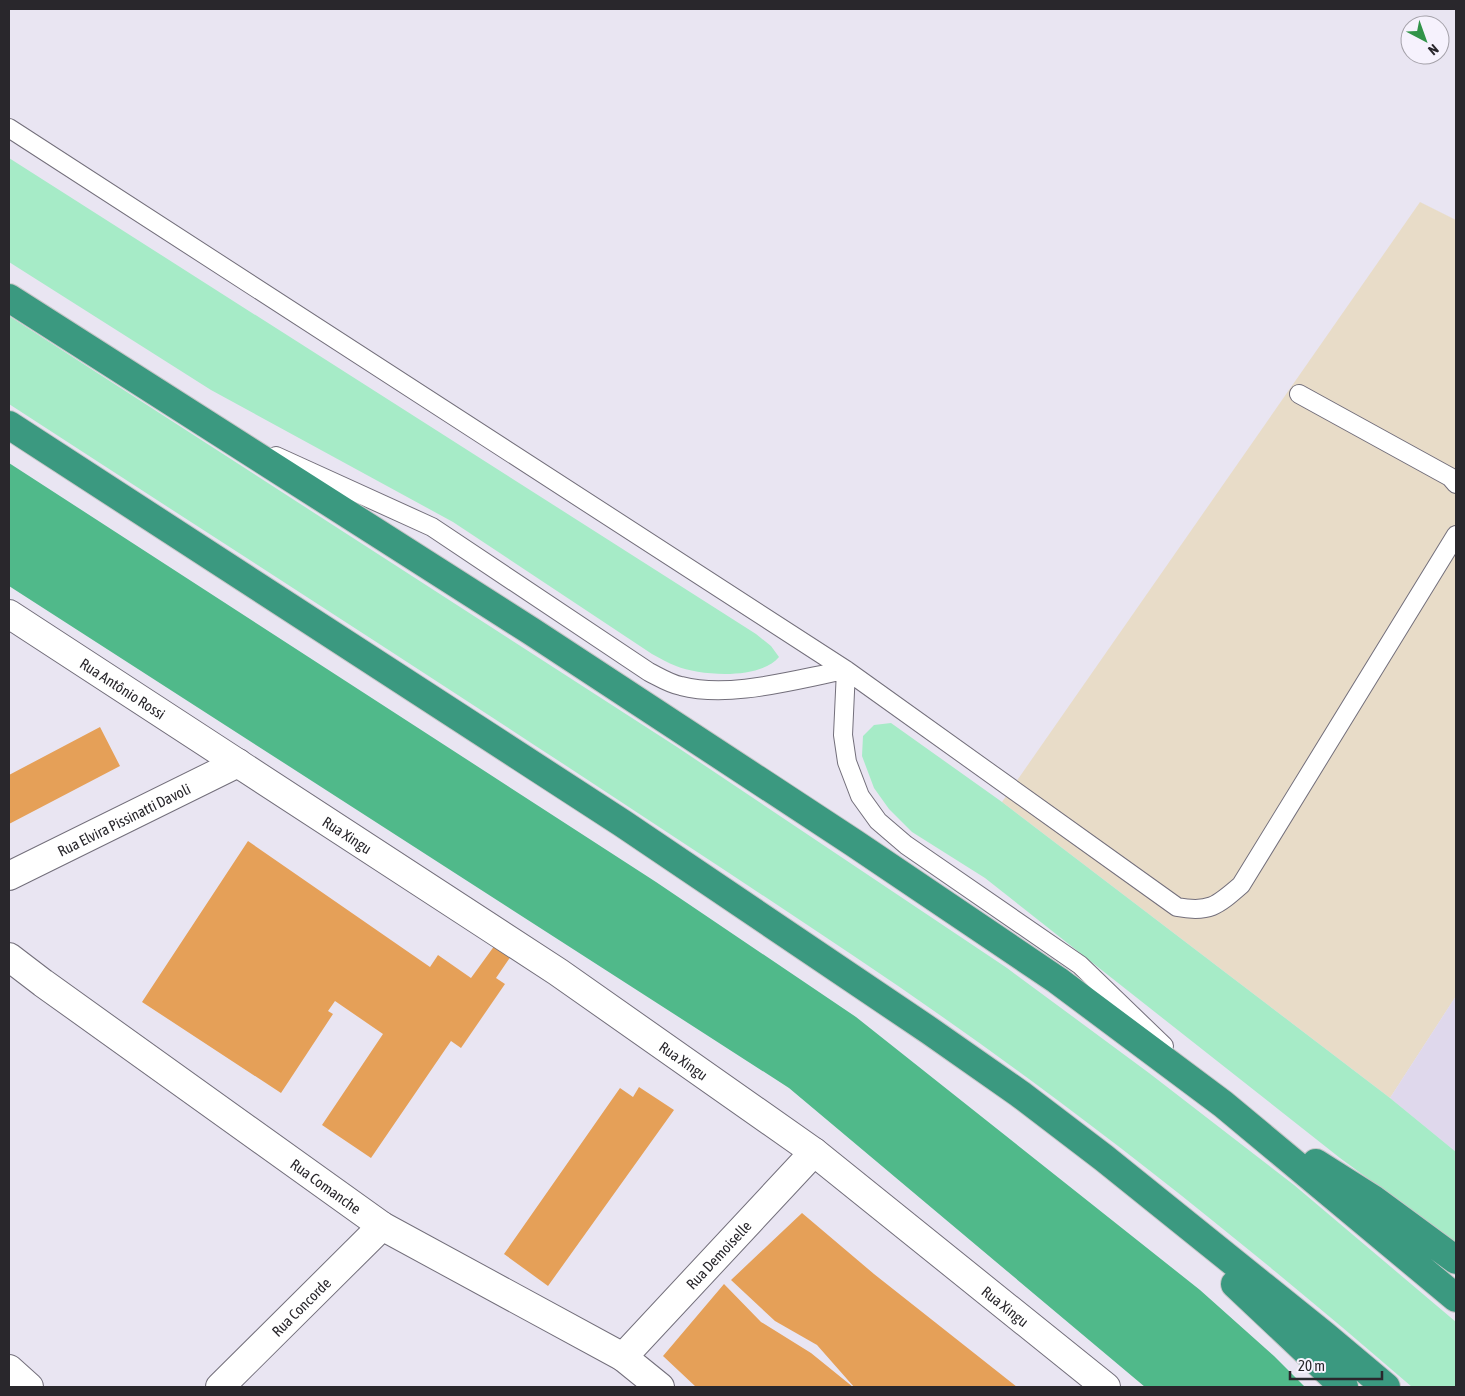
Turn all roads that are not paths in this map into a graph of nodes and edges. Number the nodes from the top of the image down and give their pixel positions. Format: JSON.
{"nodes":[{"id":1,"x":9,"y":128,"type":"edge"},
{"id":2,"x":9,"y":298,"type":"edge"},
{"id":3,"x":1299,"y":394,"type":"dead end"},
{"id":4,"x":206,"y":424,"type":"junction"},
{"id":5,"x":9,"y":426,"type":"edge"},
{"id":6,"x":1456,"y":484,"type":"edge"},
{"id":7,"x":1456,"y":535,"type":"edge"},
{"id":8,"x":9,"y":614,"type":"edge"},
{"id":9,"x":846,"y":670,"type":"junction"},
{"id":10,"x":238,"y":763,"type":"junction"},
{"id":11,"x":9,"y":876,"type":"edge"},
{"id":12,"x":9,"y":957,"type":"edge"},
{"id":13,"x":1223,"y":1104,"type":"junction"},
{"id":14,"x":814,"y":1152,"type":"junction"},
{"id":15,"x":1104,"y":1158,"type":"junction"},
{"id":16,"x":382,"y":1226,"type":"junction"},
{"id":17,"x":1456,"y":1260,"type":"edge"},
{"id":18,"x":1456,"y":1298,"type":"edge"},
{"id":19,"x":623,"y":1357,"type":"junction"},
{"id":20,"x":9,"y":1369,"type":"edge"},
{"id":21,"x":29,"y":1387,"type":"edge"},
{"id":22,"x":220,"y":1387,"type":"edge"},
{"id":23,"x":660,"y":1387,"type":"edge"},
{"id":24,"x":1106,"y":1387,"type":"edge"},
{"id":25,"x":1344,"y":1387,"type":"edge"},
{"id":26,"x":1386,"y":1387,"type":"edge"}],
"edges":[{"from":1,"to":9,"type":"lane"},
{"from":2,"to":4,"type":"highway"},
{"from":3,"to":6,"type":"lane"},
{"from":4,"to":9,"type":"lane"},
{"from":4,"to":13,"type":"highway"},
{"from":5,"to":15,"type":"highway"},
{"from":7,"to":9,"type":"lane"},
{"from":8,"to":10,"type":"street","name":"Rua Antônio Rossi"},
{"from":9,"to":13,"type":"lane"},
{"from":10,"to":11,"type":"street","name":"Rua Elvira Pissinatti Davoli"},
{"from":10,"to":14,"type":"street","name":"Rua Xingu"},
{"from":12,"to":16,"type":"street","name":"Rua Comanche"},
{"from":13,"to":17,"type":"highway"},
{"from":13,"to":18,"type":"highway"},
{"from":14,"to":19,"type":"street","name":"Rua Demoiselle"},
{"from":14,"to":24,"type":"street","name":"Rua Xingu"},
{"from":15,"to":25,"type":"highway"},
{"from":15,"to":26,"type":"highway"},
{"from":16,"to":19,"type":"street","name":"Rua Comanche"},
{"from":16,"to":22,"type":"street","name":"Rua Concorde"},
{"from":19,"to":23,"type":"street","name":"Rua Comanche"},
{"from":20,"to":21,"type":"street"}]}
